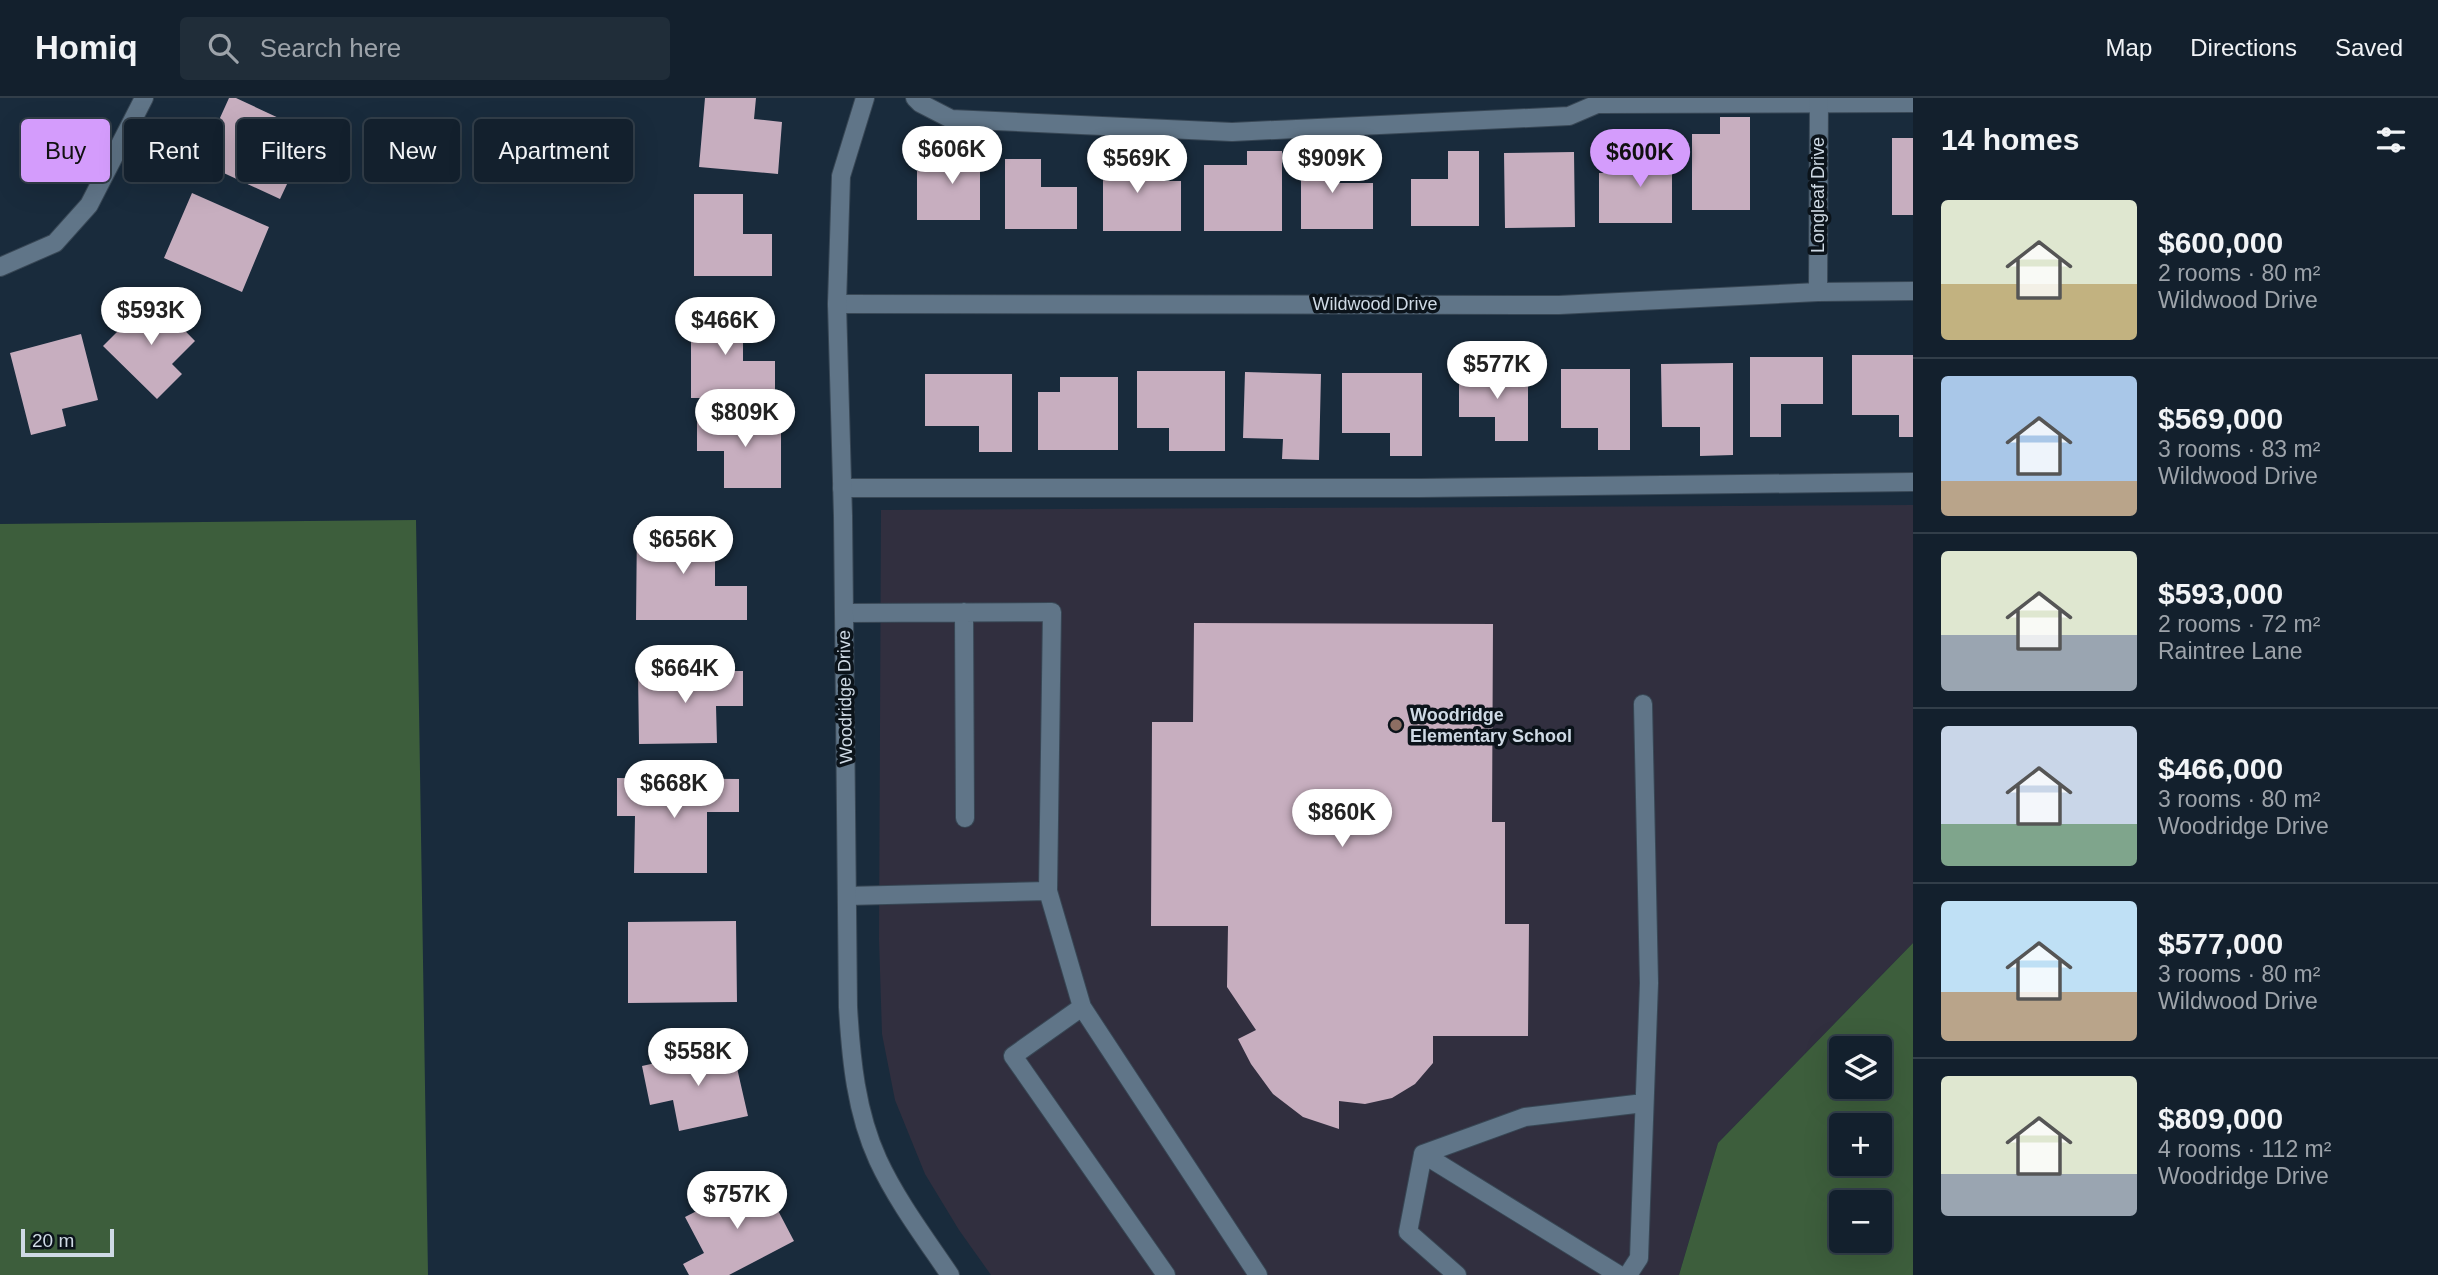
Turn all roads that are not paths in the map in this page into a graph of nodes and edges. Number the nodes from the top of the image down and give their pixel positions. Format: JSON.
{"nodes":[{"id":1,"x":144,"y":98,"type":"edge"},
{"id":2,"x":865,"y":98,"type":"edge"},
{"id":3,"x":915,"y":98,"type":"edge"},
{"id":4,"x":1597,"y":101,"type":"edge"},
{"id":5,"x":1819,"y":101,"type":"edge"},
{"id":6,"x":1913,"y":103,"type":"edge"},
{"id":7,"x":0,"y":267,"type":"edge"},
{"id":8,"x":1913,"y":291,"type":"edge"},
{"id":9,"x":1818,"y":292,"type":"junction"},
{"id":10,"x":837,"y":304,"type":"junction"},
{"id":11,"x":1913,"y":482,"type":"edge"},
{"id":12,"x":842,"y":488,"type":"junction"},
{"id":13,"x":844,"y":612,"type":"junction"},
{"id":14,"x":964,"y":612,"type":"junction"},
{"id":15,"x":1643,"y":704,"type":"dead end"},
{"id":16,"x":965,"y":818,"type":"dead end"},
{"id":17,"x":1048,"y":891,"type":"junction"},
{"id":18,"x":847,"y":896,"type":"junction"},
{"id":19,"x":1082,"y":1007,"type":"junction"},
{"id":20,"x":1644,"y":1103,"type":"junction"},
{"id":21,"x":1423,"y":1154,"type":"junction"},
{"id":22,"x":950,"y":1275,"type":"edge"},
{"id":23,"x":1166,"y":1275,"type":"edge"},
{"id":24,"x":1258,"y":1275,"type":"edge"},
{"id":25,"x":1457,"y":1275,"type":"edge"},
{"id":26,"x":1619,"y":1275,"type":"edge"},
{"id":27,"x":1628,"y":1275,"type":"edge"}],
"edges":[{"from":1,"to":7,"type":"street"},
{"from":2,"to":10,"type":"street","name":"Woodridge Drive"},
{"from":3,"to":4,"type":"street"},
{"from":4,"to":5,"type":"street"},
{"from":5,"to":6,"type":"street"},
{"from":5,"to":9,"type":"street","name":"Longleaf Drive"},
{"from":8,"to":9,"type":"street","name":"Wildwood Drive"},
{"from":9,"to":10,"type":"street","name":"Wildwood Drive"},
{"from":10,"to":12,"type":"street","name":"Woodridge Drive"},
{"from":11,"to":12,"type":"street"},
{"from":12,"to":13,"type":"street","name":"Woodridge Drive"},
{"from":13,"to":14,"type":"street"},
{"from":13,"to":18,"type":"street","name":"Woodridge Drive"},
{"from":14,"to":16,"type":"street"},
{"from":14,"to":17,"type":"street"},
{"from":15,"to":20,"type":"street"},
{"from":17,"to":18,"type":"street"},
{"from":17,"to":19,"type":"street"},
{"from":18,"to":22,"type":"street","name":"Woodridge Drive"},
{"from":19,"to":23,"type":"street"},
{"from":19,"to":24,"type":"street"},
{"from":20,"to":21,"type":"street"},
{"from":20,"to":27,"type":"street"},
{"from":21,"to":25,"type":"street"},
{"from":21,"to":26,"type":"street"}]}
